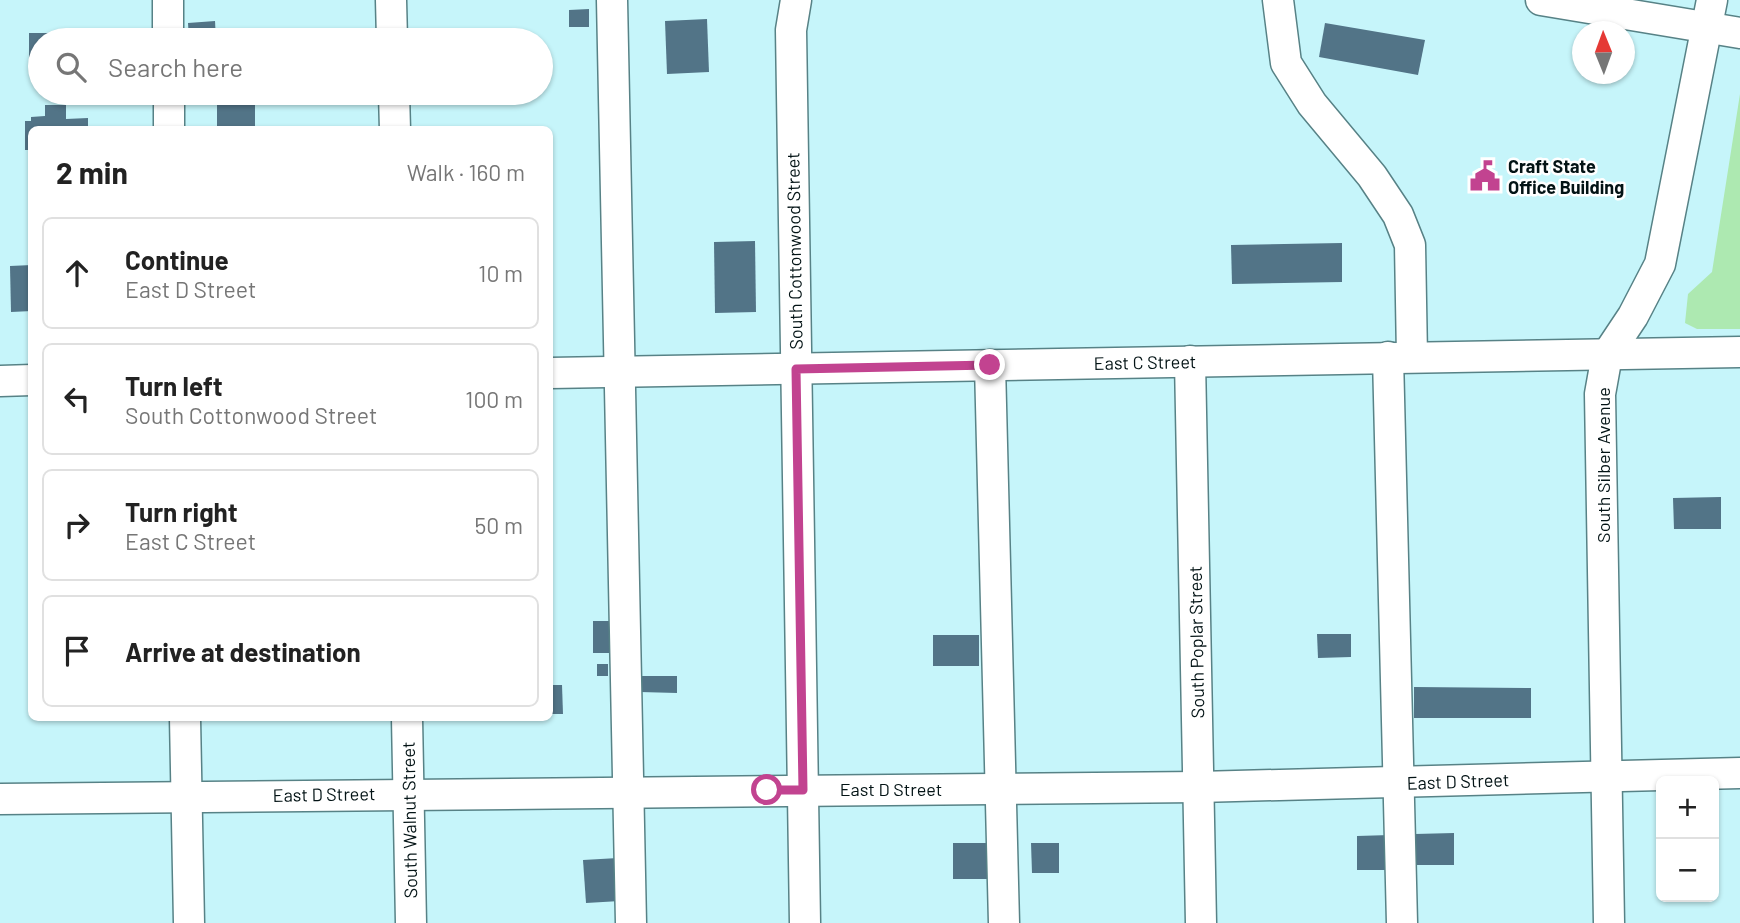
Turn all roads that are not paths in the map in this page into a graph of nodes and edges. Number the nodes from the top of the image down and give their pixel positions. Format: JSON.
{"nodes":[{"id":1,"x":168,"y":0,"type":"edge"},
{"id":2,"x":391,"y":0,"type":"edge"},
{"id":3,"x":612,"y":0,"type":"edge"},
{"id":4,"x":796,"y":0,"type":"edge"},
{"id":5,"x":1278,"y":0,"type":"edge"},
{"id":6,"x":1541,"y":0,"type":"edge"},
{"id":7,"x":1710,"y":14,"type":"edge"},
{"id":8,"x":168,"y":28,"type":"edge"},
{"id":9,"x":392,"y":28,"type":"edge"},
{"id":10,"x":1740,"y":33,"type":"edge"},
{"id":11,"x":169,"y":105,"type":"edge"},
{"id":12,"x":394,"y":105,"type":"edge"},
{"id":13,"x":169,"y":126,"type":"edge"},
{"id":14,"x":395,"y":126,"type":"edge"},
{"id":15,"x":1740,"y":352,"type":"edge"},
{"id":16,"x":1607,"y":355,"type":"junction"},
{"id":17,"x":1400,"y":357,"type":"junction"},
{"id":18,"x":1190,"y":361,"type":"junction"},
{"id":19,"x":990,"y":365,"type":"junction"},
{"id":20,"x":796,"y":369,"type":"junction"},
{"id":21,"x":620,"y":372,"type":"junction"},
{"id":22,"x":553,"y":373,"type":"edge"},
{"id":23,"x":28,"y":380,"type":"edge"},
{"id":24,"x":0,"y":381,"type":"edge"},
{"id":25,"x":185,"y":721,"type":"edge"},
{"id":26,"x":407,"y":721,"type":"edge"},
{"id":27,"x":1740,"y":773,"type":"edge"},
{"id":28,"x":1607,"y":776,"type":"junction"},
{"id":29,"x":1398,"y":783,"type":"junction"},
{"id":30,"x":1199,"y":787,"type":"junction"},
{"id":31,"x":1000,"y":788,"type":"junction"},
{"id":32,"x":803,"y":790,"type":"junction"},
{"id":33,"x":628,"y":791,"type":"junction"},
{"id":34,"x":408,"y":793,"type":"junction"},
{"id":35,"x":186,"y":796,"type":"junction"},
{"id":36,"x":0,"y":799,"type":"edge"},
{"id":37,"x":189,"y":923,"type":"edge"},
{"id":38,"x":411,"y":923,"type":"edge"},
{"id":39,"x":631,"y":923,"type":"edge"},
{"id":40,"x":805,"y":923,"type":"edge"},
{"id":41,"x":1004,"y":923,"type":"edge"},
{"id":42,"x":1201,"y":923,"type":"edge"},
{"id":43,"x":1402,"y":923,"type":"edge"},
{"id":44,"x":1609,"y":923,"type":"edge"}],
"edges":[{"from":1,"to":8,"type":"street"},
{"from":2,"to":9,"type":"street"},
{"from":3,"to":21,"type":"street"},
{"from":4,"to":20,"type":"street","name":"South Cottonwood Street"},
{"from":5,"to":17,"type":"street"},
{"from":6,"to":7,"type":"street"},
{"from":7,"to":10,"type":"street"},
{"from":7,"to":16,"type":"street","name":"South Silber Avenue"},
{"from":11,"to":13,"type":"street"},
{"from":12,"to":14,"type":"street"},
{"from":15,"to":16,"type":"street","name":"East C Street"},
{"from":16,"to":17,"type":"street","name":"East C Street"},
{"from":16,"to":28,"type":"street","name":"South Silber Avenue"},
{"from":17,"to":18,"type":"street","name":"East C Street"},
{"from":17,"to":29,"type":"street"},
{"from":18,"to":19,"type":"street","name":"East C Street"},
{"from":18,"to":30,"type":"street","name":"South Poplar Street"},
{"from":19,"to":20,"type":"street","name":"East C Street"},
{"from":19,"to":31,"type":"street"},
{"from":20,"to":21,"type":"street","name":"East C Street"},
{"from":20,"to":32,"type":"street","name":"South Cottonwood Street"},
{"from":21,"to":22,"type":"street","name":"East C Street"},
{"from":21,"to":33,"type":"street"},
{"from":23,"to":24,"type":"street"},
{"from":25,"to":35,"type":"street"},
{"from":26,"to":34,"type":"street","name":"South Walnut Street"},
{"from":27,"to":28,"type":"street","name":"East D Street"},
{"from":28,"to":29,"type":"street","name":"East D Street"},
{"from":28,"to":44,"type":"street","name":"South Silber Avenue"},
{"from":29,"to":30,"type":"street","name":"East D Street"},
{"from":29,"to":43,"type":"street"},
{"from":30,"to":31,"type":"street","name":"East D Street"},
{"from":30,"to":42,"type":"street","name":"South Poplar Street"},
{"from":31,"to":32,"type":"street","name":"East D Street"},
{"from":31,"to":41,"type":"street"},
{"from":32,"to":33,"type":"street","name":"East D Street"},
{"from":32,"to":40,"type":"street","name":"South Cottonwood Street"},
{"from":33,"to":34,"type":"street","name":"East D Street"},
{"from":33,"to":39,"type":"street"},
{"from":34,"to":35,"type":"street","name":"East D Street"},
{"from":34,"to":38,"type":"street","name":"South Walnut Street"},
{"from":35,"to":36,"type":"street","name":"East D Street"},
{"from":35,"to":37,"type":"street"}]}
